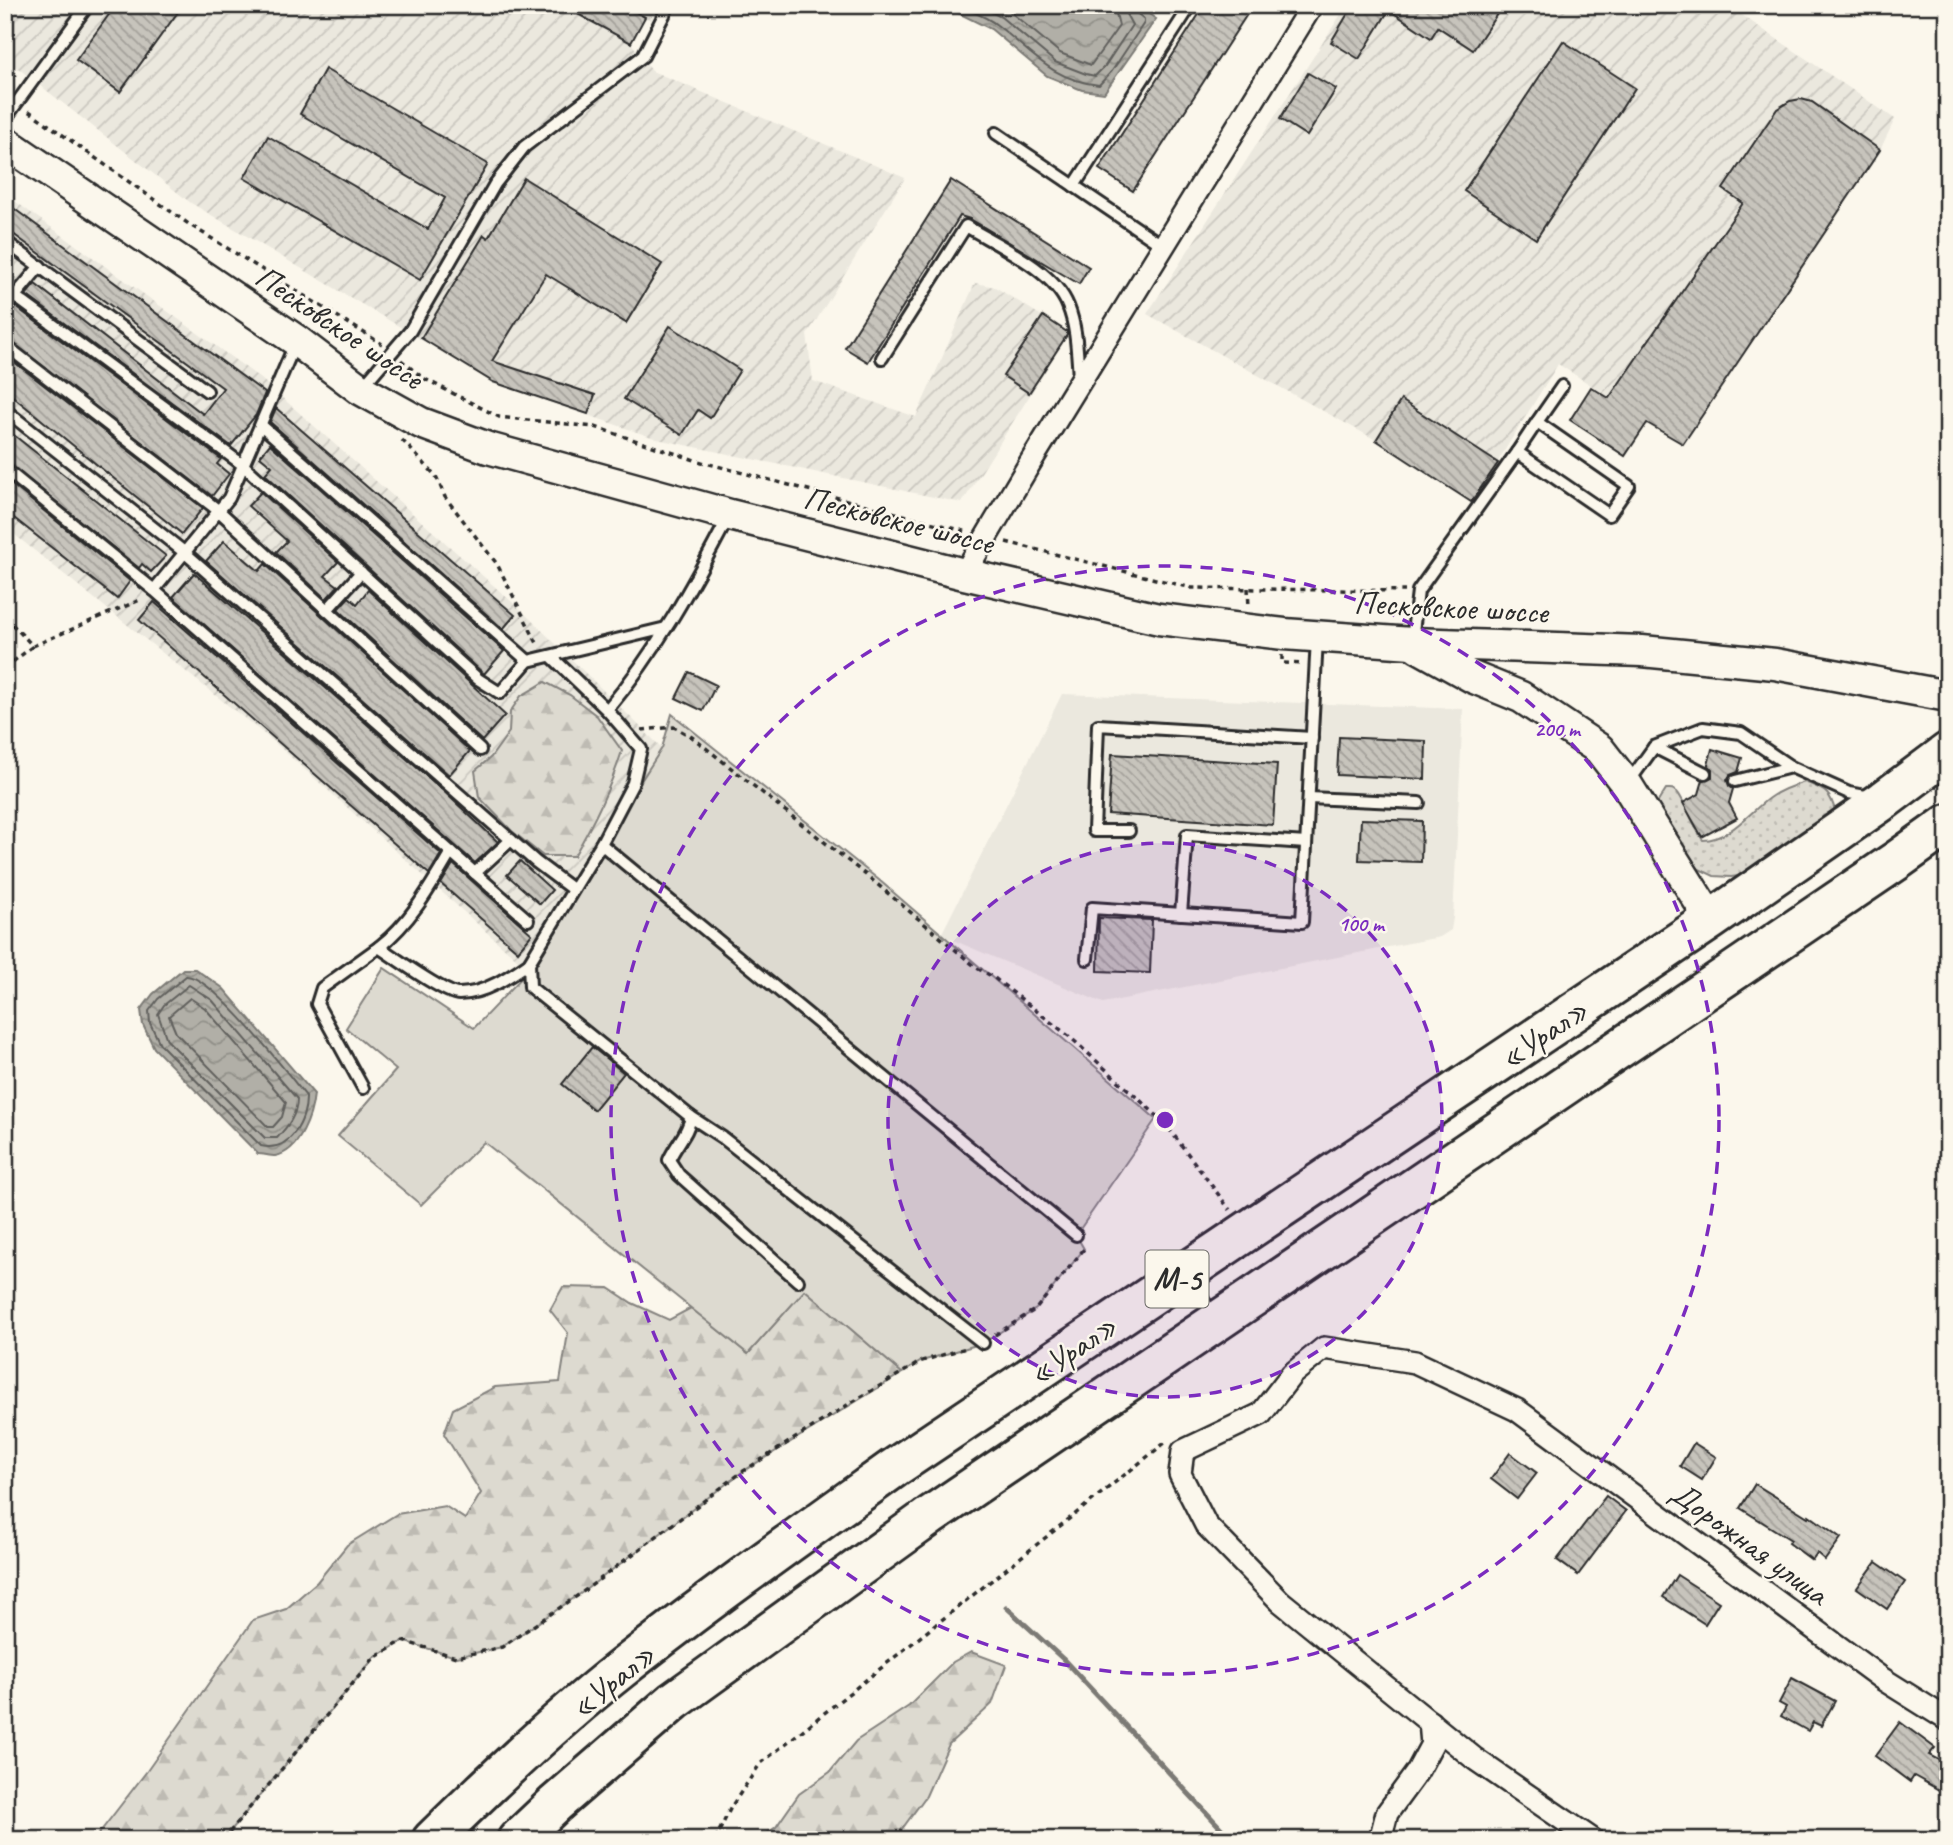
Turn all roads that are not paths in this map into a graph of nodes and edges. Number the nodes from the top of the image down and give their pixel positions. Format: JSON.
{"nodes":[{"id":1,"x":88,"y":5,"type":"edge"},
{"id":2,"x":669,"y":5,"type":"edge"},
{"id":3,"x":1191,"y":5,"type":"edge"},
{"id":4,"x":1312,"y":5,"type":"edge"},
{"id":5,"x":5,"y":119,"type":"edge"},
{"id":6,"x":996,"y":133,"type":"dead end"},
{"id":7,"x":5,"y":142,"type":"edge"},
{"id":8,"x":1074,"y":186,"type":"junction"},
{"id":9,"x":5,"y":241,"type":"edge"},
{"id":10,"x":1163,"y":246,"type":"junction"},
{"id":11,"x":40,"y":266,"type":"junction"},
{"id":12,"x":5,"y":289,"type":"edge"},
{"id":13,"x":15,"y":296,"type":"junction"},
{"id":14,"x":5,"y":308,"type":"edge"},
{"id":15,"x":297,"y":341,"type":"junction"},
{"id":16,"x":5,"y":345,"type":"edge"},
{"id":17,"x":882,"y":358,"type":"dead end"},
{"id":18,"x":1079,"y":383,"type":"junction"},
{"id":19,"x":1562,"y":386,"type":"dead end"},
{"id":20,"x":207,"y":391,"type":"dead end"},
{"id":21,"x":370,"y":396,"type":"junction"},
{"id":22,"x":5,"y":410,"type":"edge"},
{"id":23,"x":1536,"y":422,"type":"junction"},
{"id":24,"x":261,"y":425,"type":"junction"},
{"id":25,"x":1517,"y":452,"type":"junction"},
{"id":26,"x":243,"y":465,"type":"junction"},
{"id":27,"x":5,"y":469,"type":"edge"},
{"id":28,"x":219,"y":510,"type":"junction"},
{"id":29,"x":730,"y":515,"type":"junction"},
{"id":30,"x":184,"y":552,"type":"junction"},
{"id":31,"x":361,"y":572,"type":"junction"},
{"id":32,"x":964,"y":574,"type":"junction"},
{"id":33,"x":154,"y":590,"type":"junction"},
{"id":34,"x":327,"y":610,"type":"junction"},
{"id":35,"x":666,"y":628,"type":"junction"},
{"id":36,"x":1317,"y":635,"type":"junction"},
{"id":37,"x":1412,"y":643,"type":"junction"},
{"id":38,"x":1476,"y":646,"type":"junction"},
{"id":39,"x":551,"y":656,"type":"junction"},
{"id":40,"x":528,"y":661,"type":"junction"},
{"id":41,"x":1472,"y":677,"type":"junction"},
{"id":42,"x":1948,"y":696,"type":"edge"},
{"id":43,"x":607,"y":710,"type":"junction"},
{"id":44,"x":1312,"y":738,"type":"junction"},
{"id":45,"x":1654,"y":747,"type":"junction"},
{"id":46,"x":480,"y":750,"type":"dead end"},
{"id":47,"x":1948,"y":752,"type":"edge"},
{"id":48,"x":1791,"y":767,"type":"junction"},
{"id":49,"x":1706,"y":773,"type":"dead end"},
{"id":50,"x":1735,"y":781,"type":"dead end"},
{"id":51,"x":1626,"y":785,"type":"junction"},
{"id":52,"x":1309,"y":798,"type":"junction"},
{"id":53,"x":1884,"y":800,"type":"junction"},
{"id":54,"x":1419,"y":803,"type":"dead end"},
{"id":55,"x":1948,"y":824,"type":"edge"},
{"id":56,"x":1129,"y":831,"type":"dead end"},
{"id":57,"x":511,"y":840,"type":"junction"},
{"id":58,"x":1306,"y":843,"type":"junction"},
{"id":59,"x":601,"y":844,"type":"junction"},
{"id":60,"x":451,"y":852,"type":"junction"},
{"id":61,"x":475,"y":873,"type":"junction"},
{"id":62,"x":572,"y":889,"type":"junction"},
{"id":63,"x":1181,"y":914,"type":"junction"},
{"id":64,"x":1711,"y":919,"type":"junction"},
{"id":65,"x":528,"y":920,"type":"dead end"},
{"id":66,"x":379,"y":947,"type":"junction"},
{"id":67,"x":1087,"y":959,"type":"dead end"},
{"id":68,"x":529,"y":963,"type":"junction"},
{"id":69,"x":363,"y":1088,"type":"dead end"},
{"id":70,"x":691,"y":1117,"type":"junction"},
{"id":71,"x":1076,"y":1235,"type":"road end"},
{"id":72,"x":1184,"y":1274,"type":"junction"},
{"id":73,"x":798,"y":1281,"type":"dead end"},
{"id":74,"x":1218,"y":1320,"type":"junction"},
{"id":75,"x":983,"y":1343,"type":"road end"},
{"id":76,"x":1948,"y":1720,"type":"edge"},
{"id":77,"x":1430,"y":1722,"type":"junction"},
{"id":78,"x":432,"y":1840,"type":"edge"},
{"id":79,"x":517,"y":1840,"type":"edge"},
{"id":80,"x":1380,"y":1840,"type":"edge"},
{"id":81,"x":1593,"y":1840,"type":"edge"}],
"edges":[{"from":1,"to":5,"type":"lane"},
{"from":2,"to":21,"type":"lane"},
{"from":3,"to":8,"type":"lane"},
{"from":4,"to":10,"type":"street"},
{"from":6,"to":8,"type":"lane"},
{"from":7,"to":15,"type":"street","name":"Песковское шоссе"},
{"from":8,"to":10,"type":"lane"},
{"from":9,"to":11,"type":"lane"},
{"from":10,"to":18,"type":"street"},
{"from":11,"to":13,"type":"lane"},
{"from":11,"to":20,"type":"lane"},
{"from":12,"to":13,"type":"lane"},
{"from":13,"to":14,"type":"lane"},
{"from":13,"to":26,"type":"lane"},
{"from":15,"to":21,"type":"street","name":"Песковское шоссе"},
{"from":15,"to":24,"type":"lane"},
{"from":16,"to":28,"type":"lane"},
{"from":17,"to":18,"type":"lane"},
{"from":18,"to":32,"type":"street"},
{"from":19,"to":23,"type":"lane"},
{"from":21,"to":29,"type":"street","name":"Песковское шоссе"},
{"from":22,"to":30,"type":"lane"},
{"from":23,"to":25,"type":"lane"},
{"from":23,"to":25,"type":"lane"},
{"from":24,"to":26,"type":"lane"},
{"from":24,"to":40,"type":"lane"},
{"from":25,"to":37,"type":"lane"},
{"from":26,"to":28,"type":"lane"},
{"from":26,"to":31,"type":"lane"},
{"from":27,"to":33,"type":"lane"},
{"from":28,"to":30,"type":"lane"},
{"from":28,"to":34,"type":"lane"},
{"from":29,"to":32,"type":"street","name":"Песковское шоссе"},
{"from":29,"to":35,"type":"lane"},
{"from":30,"to":33,"type":"lane"},
{"from":30,"to":57,"type":"lane"},
{"from":31,"to":34,"type":"lane"},
{"from":31,"to":40,"type":"lane"},
{"from":32,"to":36,"type":"street","name":"Песковское шоссе"},
{"from":33,"to":60,"type":"lane"},
{"from":34,"to":46,"type":"lane"},
{"from":35,"to":39,"type":"lane"},
{"from":35,"to":43,"type":"lane"},
{"from":36,"to":37,"type":"street","name":"Песковское шоссе"},
{"from":36,"to":44,"type":"lane"},
{"from":37,"to":38,"type":"street","name":"Песковское шоссе"},
{"from":37,"to":41,"type":"street"},
{"from":38,"to":41,"type":"street"},
{"from":38,"to":42,"type":"street","name":"Песковское шоссе"},
{"from":39,"to":40,"type":"lane"},
{"from":39,"to":43,"type":"lane"},
{"from":41,"to":51,"type":"street"},
{"from":43,"to":59,"type":"lane"},
{"from":44,"to":52,"type":"lane"},
{"from":44,"to":56,"type":"lane"},
{"from":45,"to":48,"type":"lane"},
{"from":45,"to":49,"type":"lane"},
{"from":45,"to":51,"type":"lane"},
{"from":47,"to":53,"type":"highway","name":"«Урал»","number":"М-5"},
{"from":48,"to":50,"type":"lane"},
{"from":48,"to":53,"type":"lane"},
{"from":51,"to":64,"type":"street"},
{"from":52,"to":54,"type":"lane"},
{"from":52,"to":58,"type":"lane"},
{"from":53,"to":64,"type":"highway","name":"«Урал»","number":"М-5"},
{"from":55,"to":74,"type":"highway","name":"«Урал»","number":"М-5"},
{"from":57,"to":61,"type":"lane"},
{"from":57,"to":62,"type":"lane"},
{"from":58,"to":63,"type":"lane"},
{"from":58,"to":63,"type":"lane"},
{"from":59,"to":62,"type":"lane"},
{"from":59,"to":71,"type":"lane"},
{"from":60,"to":61,"type":"lane"},
{"from":60,"to":66,"type":"lane"},
{"from":61,"to":65,"type":"lane"},
{"from":62,"to":68,"type":"lane"},
{"from":63,"to":67,"type":"lane"},
{"from":64,"to":72,"type":"highway","name":"«Урал»","number":"М-5"},
{"from":66,"to":68,"type":"lane"},
{"from":66,"to":69,"type":"lane"},
{"from":68,"to":70,"type":"lane"},
{"from":70,"to":73,"type":"lane"},
{"from":70,"to":75,"type":"lane"},
{"from":72,"to":74,"type":"lane"},
{"from":72,"to":78,"type":"highway","name":"«Урал»","number":"М-5"},
{"from":74,"to":79,"type":"highway","name":"«Урал»","number":"М-5"},
{"from":76,"to":77,"type":"street","name":"Дорожная улица"},
{"from":77,"to":80,"type":"street"},
{"from":77,"to":81,"type":"street"}]}
